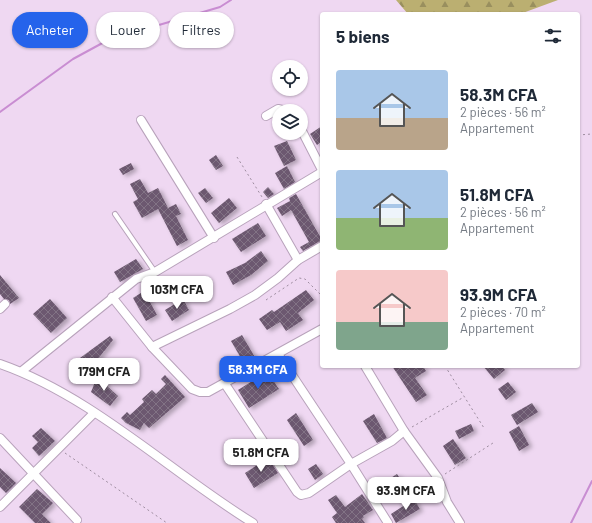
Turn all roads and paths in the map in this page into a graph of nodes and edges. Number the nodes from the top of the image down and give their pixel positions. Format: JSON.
{"nodes":[{"id":1,"x":272,"y":112,"type":"edge"},
{"id":2,"x":266,"y":116,"type":"dead end"},
{"id":3,"x":141,"y":120,"type":"dead end"},
{"id":4,"x":592,"y":134,"type":"edge"},
{"id":5,"x":580,"y":135,"type":"edge"},
{"id":6,"x":306,"y":140,"type":"edge"},
{"id":7,"x":237,"y":157,"type":"dead end"},
{"id":8,"x":320,"y":167,"type":"edge"},
{"id":9,"x":320,"y":172,"type":"edge"},
{"id":10,"x":266,"y":204,"type":"junction"},
{"id":11,"x":115,"y":214,"type":"dead end"},
{"id":12,"x":214,"y":238,"type":"junction"},
{"id":13,"x":320,"y":247,"type":"edge"},
{"id":14,"x":298,"y":260,"type":"junction"},
{"id":15,"x":155,"y":272,"type":"junction"},
{"id":16,"x":320,"y":294,"type":"edge"},
{"id":17,"x":112,"y":297,"type":"junction"},
{"id":18,"x":266,"y":300,"type":"dead end"},
{"id":19,"x":320,"y":330,"type":"edge"},
{"id":20,"x":152,"y":347,"type":"junction"},
{"id":21,"x":278,"y":354,"type":"junction"},
{"id":22,"x":0,"y":364,"type":"edge"},
{"id":23,"x":366,"y":368,"type":"edge"},
{"id":24,"x":446,"y":368,"type":"edge"},
{"id":25,"x":22,"y":371,"type":"junction"},
{"id":26,"x":225,"y":384,"type":"junction"},
{"id":27,"x":465,"y":397,"type":"junction"},
{"id":28,"x":94,"y":413,"type":"junction"},
{"id":29,"x":484,"y":428,"type":"dead end"},
{"id":30,"x":404,"y":432,"type":"junction"},
{"id":31,"x":0,"y":438,"type":"edge"},
{"id":32,"x":493,"y":443,"type":"dead end"},
{"id":33,"x":60,"y":449,"type":"junction"},
{"id":34,"x":351,"y":464,"type":"junction"},
{"id":35,"x":35,"y":474,"type":"junction"},
{"id":36,"x":438,"y":478,"type":"junction"},
{"id":37,"x":0,"y":507,"type":"edge"},
{"id":38,"x":77,"y":520,"type":"dead end"},
{"id":39,"x":167,"y":523,"type":"edge"},
{"id":40,"x":253,"y":523,"type":"edge"},
{"id":41,"x":388,"y":523,"type":"edge"},
{"id":42,"x":460,"y":523,"type":"edge"}],
"edges":[{"from":1,"to":2,"type":"street"},
{"from":3,"to":12,"type":"street"},
{"from":4,"to":5,"type":"path"},
{"from":6,"to":8,"type":"street"},
{"from":7,"to":10,"type":"path"},
{"from":9,"to":10,"type":"street"},
{"from":10,"to":12,"type":"street"},
{"from":10,"to":14,"type":"street"},
{"from":11,"to":15,"type":"lane"},
{"from":12,"to":15,"type":"street"},
{"from":13,"to":14,"type":"street"},
{"from":14,"to":20,"type":"street"},
{"from":15,"to":17,"type":"street"},
{"from":16,"to":18,"type":"path"},
{"from":17,"to":20,"type":"street"},
{"from":17,"to":25,"type":"street"},
{"from":19,"to":21,"type":"street"},
{"from":20,"to":26,"type":"street"},
{"from":21,"to":26,"type":"street"},
{"from":21,"to":34,"type":"street"},
{"from":22,"to":25,"type":"street"},
{"from":23,"to":30,"type":"street"},
{"from":24,"to":27,"type":"path"},
{"from":25,"to":28,"type":"street"},
{"from":26,"to":34,"type":"street"},
{"from":27,"to":29,"type":"path"},
{"from":27,"to":30,"type":"path"},
{"from":28,"to":33,"type":"street"},
{"from":28,"to":40,"type":"street"},
{"from":30,"to":34,"type":"street"},
{"from":30,"to":36,"type":"street"},
{"from":31,"to":35,"type":"street"},
{"from":32,"to":36,"type":"path"},
{"from":33,"to":35,"type":"street"},
{"from":33,"to":39,"type":"path"},
{"from":34,"to":41,"type":"street"},
{"from":35,"to":37,"type":"street"},
{"from":35,"to":38,"type":"street"},
{"from":36,"to":42,"type":"street"}]}
